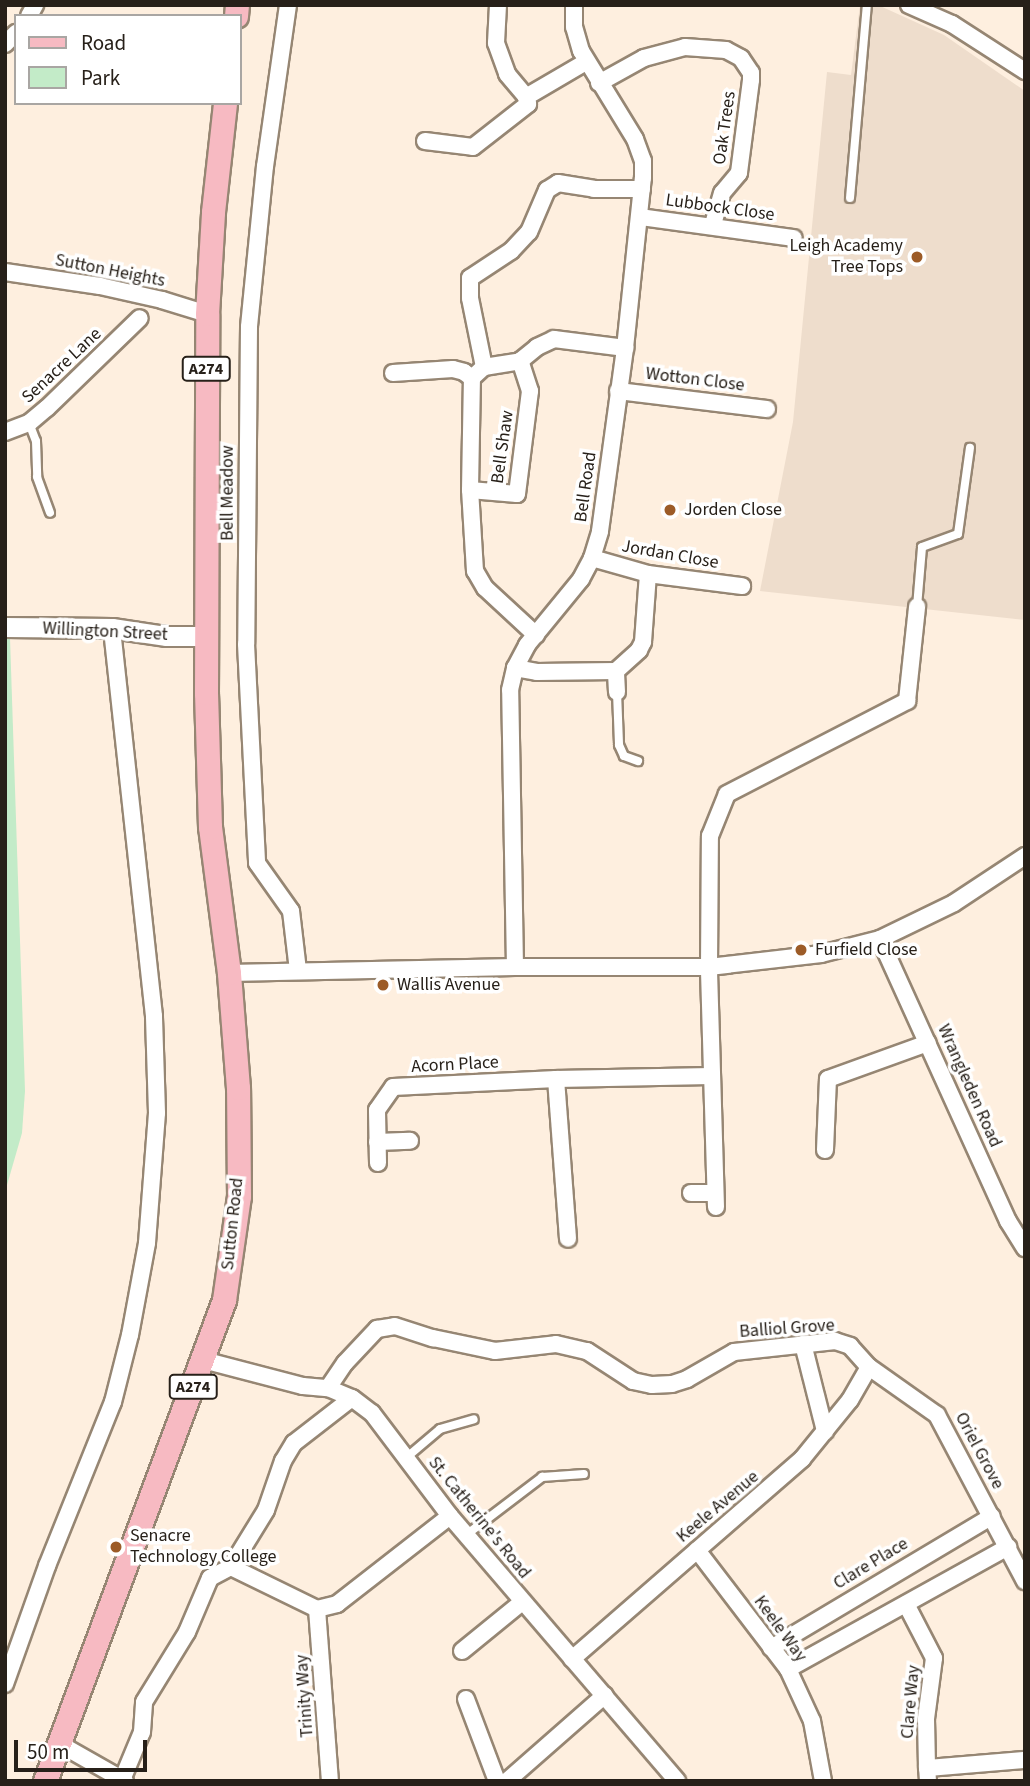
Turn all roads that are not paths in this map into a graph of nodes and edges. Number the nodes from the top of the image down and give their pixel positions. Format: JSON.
{"nodes":[{"id":1,"x":288,"y":5,"type":"edge"},
{"id":2,"x":498,"y":5,"type":"edge"},
{"id":3,"x":574,"y":5,"type":"edge"},
{"id":4,"x":867,"y":5,"type":"edge"},
{"id":5,"x":909,"y":5,"type":"edge"},
{"id":6,"x":586,"y":62,"type":"junction"},
{"id":7,"x":1025,"y":71,"type":"edge"},
{"id":8,"x":600,"y":83,"type":"junction"},
{"id":9,"x":526,"y":97,"type":"junction"},
{"id":10,"x":225,"y":105,"type":"edge"},
{"id":11,"x":425,"y":141,"type":"dead end"},
{"id":12,"x":642,"y":189,"type":"junction"},
{"id":13,"x":850,"y":198,"type":"dead end"},
{"id":14,"x":640,"y":216,"type":"junction"},
{"id":15,"x":713,"y":224,"type":"junction"},
{"id":16,"x":794,"y":238,"type":"dead end"},
{"id":17,"x":5,"y":272,"type":"edge"},
{"id":18,"x":207,"y":314,"type":"junction"},
{"id":19,"x":140,"y":318,"type":"dead end"},
{"id":20,"x":625,"y":348,"type":"junction"},
{"id":21,"x":520,"y":361,"type":"junction"},
{"id":22,"x":484,"y":367,"type":"junction"},
{"id":23,"x":393,"y":373,"type":"dead end"},
{"id":24,"x":471,"y":378,"type":"junction"},
{"id":25,"x":618,"y":391,"type":"junction"},
{"id":26,"x":767,"y":409,"type":"dead end"},
{"id":27,"x":29,"y":423,"type":"junction"},
{"id":28,"x":5,"y":432,"type":"edge"},
{"id":29,"x":970,"y":448,"type":"dead end"},
{"id":30,"x":470,"y":490,"type":"junction"},
{"id":31,"x":50,"y":513,"type":"dead end"},
{"id":32,"x":592,"y":558,"type":"junction"},
{"id":33,"x":648,"y":573,"type":"junction"},
{"id":34,"x":742,"y":586,"type":"dead end"},
{"id":35,"x":917,"y":607,"type":"joint"},
{"id":36,"x":5,"y":627,"type":"edge"},
{"id":37,"x":112,"y":628,"type":"junction"},
{"id":38,"x":536,"y":635,"type":"junction"},
{"id":39,"x":205,"y":636,"type":"junction"},
{"id":40,"x":515,"y":668,"type":"junction"},
{"id":41,"x":616,"y":671,"type":"junction"},
{"id":42,"x":617,"y":692,"type":"joint"},
{"id":43,"x":638,"y":761,"type":"dead end"},
{"id":44,"x":1025,"y":856,"type":"edge"},
{"id":45,"x":880,"y":939,"type":"junction"},
{"id":46,"x":515,"y":967,"type":"junction"},
{"id":47,"x":709,"y":967,"type":"junction"},
{"id":48,"x":298,"y":971,"type":"junction"},
{"id":49,"x":229,"y":973,"type":"junction"},
{"id":50,"x":928,"y":1043,"type":"junction"},
{"id":51,"x":711,"y":1076,"type":"junction"},
{"id":52,"x":556,"y":1079,"type":"junction"},
{"id":53,"x":410,"y":1141,"type":"dead end"},
{"id":54,"x":377,"y":1142,"type":"junction"},
{"id":55,"x":825,"y":1150,"type":"dead end"},
{"id":56,"x":378,"y":1163,"type":"dead end"},
{"id":57,"x":691,"y":1193,"type":"dead end"},
{"id":58,"x":568,"y":1239,"type":"dead end"},
{"id":59,"x":1025,"y":1248,"type":"edge"},
{"id":60,"x":803,"y":1344,"type":"junction"},
{"id":61,"x":203,"y":1360,"type":"junction"},
{"id":62,"x":869,"y":1367,"type":"junction"},
{"id":63,"x":328,"y":1388,"type":"junction"},
{"id":64,"x":352,"y":1398,"type":"junction"},
{"id":65,"x":474,"y":1419,"type":"dead end"},
{"id":66,"x":825,"y":1431,"type":"junction"},
{"id":67,"x":407,"y":1457,"type":"junction"},
{"id":68,"x":584,"y":1474,"type":"dead end"},
{"id":69,"x":450,"y":1516,"type":"junction"},
{"id":70,"x":992,"y":1516,"type":"junction"},
{"id":71,"x":466,"y":1535,"type":"junction"},
{"id":72,"x":1008,"y":1547,"type":"junction"},
{"id":73,"x":697,"y":1550,"type":"junction"},
{"id":74,"x":232,"y":1567,"type":"junction"},
{"id":75,"x":1025,"y":1581,"type":"edge"},
{"id":76,"x":522,"y":1602,"type":"junction"},
{"id":77,"x":906,"y":1604,"type":"junction"},
{"id":78,"x":317,"y":1609,"type":"junction"},
{"id":79,"x":771,"y":1647,"type":"junction"},
{"id":80,"x":462,"y":1651,"type":"dead end"},
{"id":81,"x":572,"y":1659,"type":"junction"},
{"id":82,"x":788,"y":1669,"type":"junction"},
{"id":83,"x":5,"y":1684,"type":"edge"},
{"id":84,"x":605,"y":1695,"type":"junction"},
{"id":85,"x":466,"y":1699,"type":"dead end"},
{"id":86,"x":58,"y":1743,"type":"junction"},
{"id":87,"x":1025,"y":1760,"type":"edge"},
{"id":88,"x":928,"y":1775,"type":"edge"},
{"id":89,"x":124,"y":1780,"type":"edge"},
{"id":90,"x":45,"y":1781,"type":"edge"},
{"id":91,"x":330,"y":1781,"type":"edge"},
{"id":92,"x":498,"y":1781,"type":"edge"},
{"id":93,"x":507,"y":1781,"type":"edge"},
{"id":94,"x":677,"y":1781,"type":"edge"},
{"id":95,"x":823,"y":1781,"type":"edge"}],
"edges":[{"from":1,"to":48,"type":"street","name":"Bell Meadow"},
{"from":2,"to":9,"type":"street"},
{"from":3,"to":6,"type":"street","name":"Bell Road"},
{"from":4,"to":13,"type":"lane"},
{"from":5,"to":7,"type":"street"},
{"from":6,"to":8,"type":"street","name":"Bell Road"},
{"from":6,"to":9,"type":"street"},
{"from":8,"to":12,"type":"street","name":"Bell Road"},
{"from":8,"to":15,"type":"street","name":"Oak Trees"},
{"from":9,"to":11,"type":"street"},
{"from":10,"to":18,"type":"main road","number":"A274"},
{"from":12,"to":14,"type":"street","name":"Bell Road"},
{"from":12,"to":22,"type":"street"},
{"from":14,"to":15,"type":"street","name":"Lubbock Close"},
{"from":14,"to":20,"type":"street","name":"Bell Road"},
{"from":15,"to":16,"type":"street","name":"Lubbock Close"},
{"from":17,"to":18,"type":"street","name":"Sutton Heights"},
{"from":18,"to":39,"type":"main road","number":"A274"},
{"from":19,"to":27,"type":"street","name":"Senacre Lane"},
{"from":20,"to":21,"type":"street"},
{"from":20,"to":25,"type":"street","name":"Bell Road"},
{"from":21,"to":22,"type":"street"},
{"from":21,"to":30,"type":"street","name":"Bell Shaw"},
{"from":22,"to":24,"type":"street"},
{"from":23,"to":24,"type":"street"},
{"from":24,"to":30,"type":"street","name":"Bell Shaw"},
{"from":25,"to":26,"type":"street","name":"Wotton Close"},
{"from":25,"to":32,"type":"street","name":"Bell Road"},
{"from":27,"to":28,"type":"street","name":"Senacre Lane"},
{"from":27,"to":31,"type":"lane"},
{"from":29,"to":35,"type":"lane"},
{"from":30,"to":38,"type":"street","name":"Bell Shaw"},
{"from":32,"to":33,"type":"street","name":"Jordan Close"},
{"from":32,"to":38,"type":"street","name":"Bell Road"},
{"from":33,"to":34,"type":"street","name":"Jordan Close"},
{"from":33,"to":41,"type":"street"},
{"from":35,"to":47,"type":"street"},
{"from":36,"to":37,"type":"street","name":"Willington Street"},
{"from":37,"to":39,"type":"street","name":"Willington Street"},
{"from":37,"to":83,"type":"street"},
{"from":38,"to":40,"type":"street","name":"Bell Road"},
{"from":39,"to":49,"type":"main road","name":"Sutton Road","number":"A274"},
{"from":40,"to":41,"type":"street"},
{"from":40,"to":46,"type":"street","name":"Bell Road"},
{"from":41,"to":42,"type":"street"},
{"from":42,"to":43,"type":"lane"},
{"from":44,"to":45,"type":"street"},
{"from":45,"to":47,"type":"street"},
{"from":45,"to":50,"type":"street","name":"Wrangleden Road"},
{"from":46,"to":47,"type":"street"},
{"from":46,"to":48,"type":"street"},
{"from":47,"to":51,"type":"street"},
{"from":48,"to":49,"type":"street"},
{"from":49,"to":61,"type":"main road","name":"Sutton Road","number":"A274"},
{"from":50,"to":55,"type":"street"},
{"from":50,"to":59,"type":"street","name":"Wrangleden Road"},
{"from":51,"to":52,"type":"street","name":"Acorn Place"},
{"from":51,"to":57,"type":"street"},
{"from":52,"to":54,"type":"street","name":"Acorn Place"},
{"from":52,"to":58,"type":"street"},
{"from":53,"to":54,"type":"street"},
{"from":54,"to":56,"type":"street","name":"Acorn Place"},
{"from":60,"to":62,"type":"street","name":"Balliol Grove"},
{"from":60,"to":63,"type":"street","name":"Balliol Grove"},
{"from":60,"to":66,"type":"street"},
{"from":61,"to":63,"type":"street","name":"St. Catherine's Road"},
{"from":61,"to":86,"type":"main road","name":"Sutton Road","number":"A274"},
{"from":62,"to":66,"type":"street","name":"Keele Avenue"},
{"from":62,"to":70,"type":"street","name":"Oriel Grove"},
{"from":63,"to":64,"type":"street","name":"St. Catherine's Road"},
{"from":64,"to":67,"type":"street","name":"St. Catherine's Road"},
{"from":64,"to":74,"type":"street"},
{"from":65,"to":67,"type":"lane"},
{"from":66,"to":73,"type":"street","name":"Keele Avenue"},
{"from":67,"to":69,"type":"street","name":"St. Catherine's Road"},
{"from":68,"to":71,"type":"lane"},
{"from":69,"to":71,"type":"street","name":"St. Catherine's Road"},
{"from":69,"to":78,"type":"street"},
{"from":70,"to":72,"type":"street","name":"Oriel Grove"},
{"from":70,"to":79,"type":"street","name":"Clare Place"},
{"from":71,"to":76,"type":"street","name":"St. Catherine's Road"},
{"from":72,"to":75,"type":"street","name":"Oriel Grove"},
{"from":72,"to":77,"type":"street"},
{"from":73,"to":79,"type":"street","name":"Keele Way"},
{"from":73,"to":81,"type":"street","name":"Keele Avenue"},
{"from":74,"to":78,"type":"street"},
{"from":74,"to":89,"type":"street"},
{"from":76,"to":80,"type":"street"},
{"from":76,"to":81,"type":"street","name":"St. Catherine's Road"},
{"from":77,"to":82,"type":"street"},
{"from":77,"to":88,"type":"street","name":"Clare Way"},
{"from":78,"to":91,"type":"street","name":"Trinity Way"},
{"from":79,"to":82,"type":"street","name":"Keele Way"},
{"from":81,"to":84,"type":"street","name":"St. Catherine's Road"},
{"from":82,"to":95,"type":"street","name":"Keele Way"},
{"from":84,"to":93,"type":"street"},
{"from":84,"to":94,"type":"street","name":"St. Catherine's Road"},
{"from":85,"to":92,"type":"street"},
{"from":86,"to":89,"type":"street"},
{"from":86,"to":90,"type":"main road","name":"Sutton Road","number":"A274"},
{"from":87,"to":88,"type":"street"}]}
